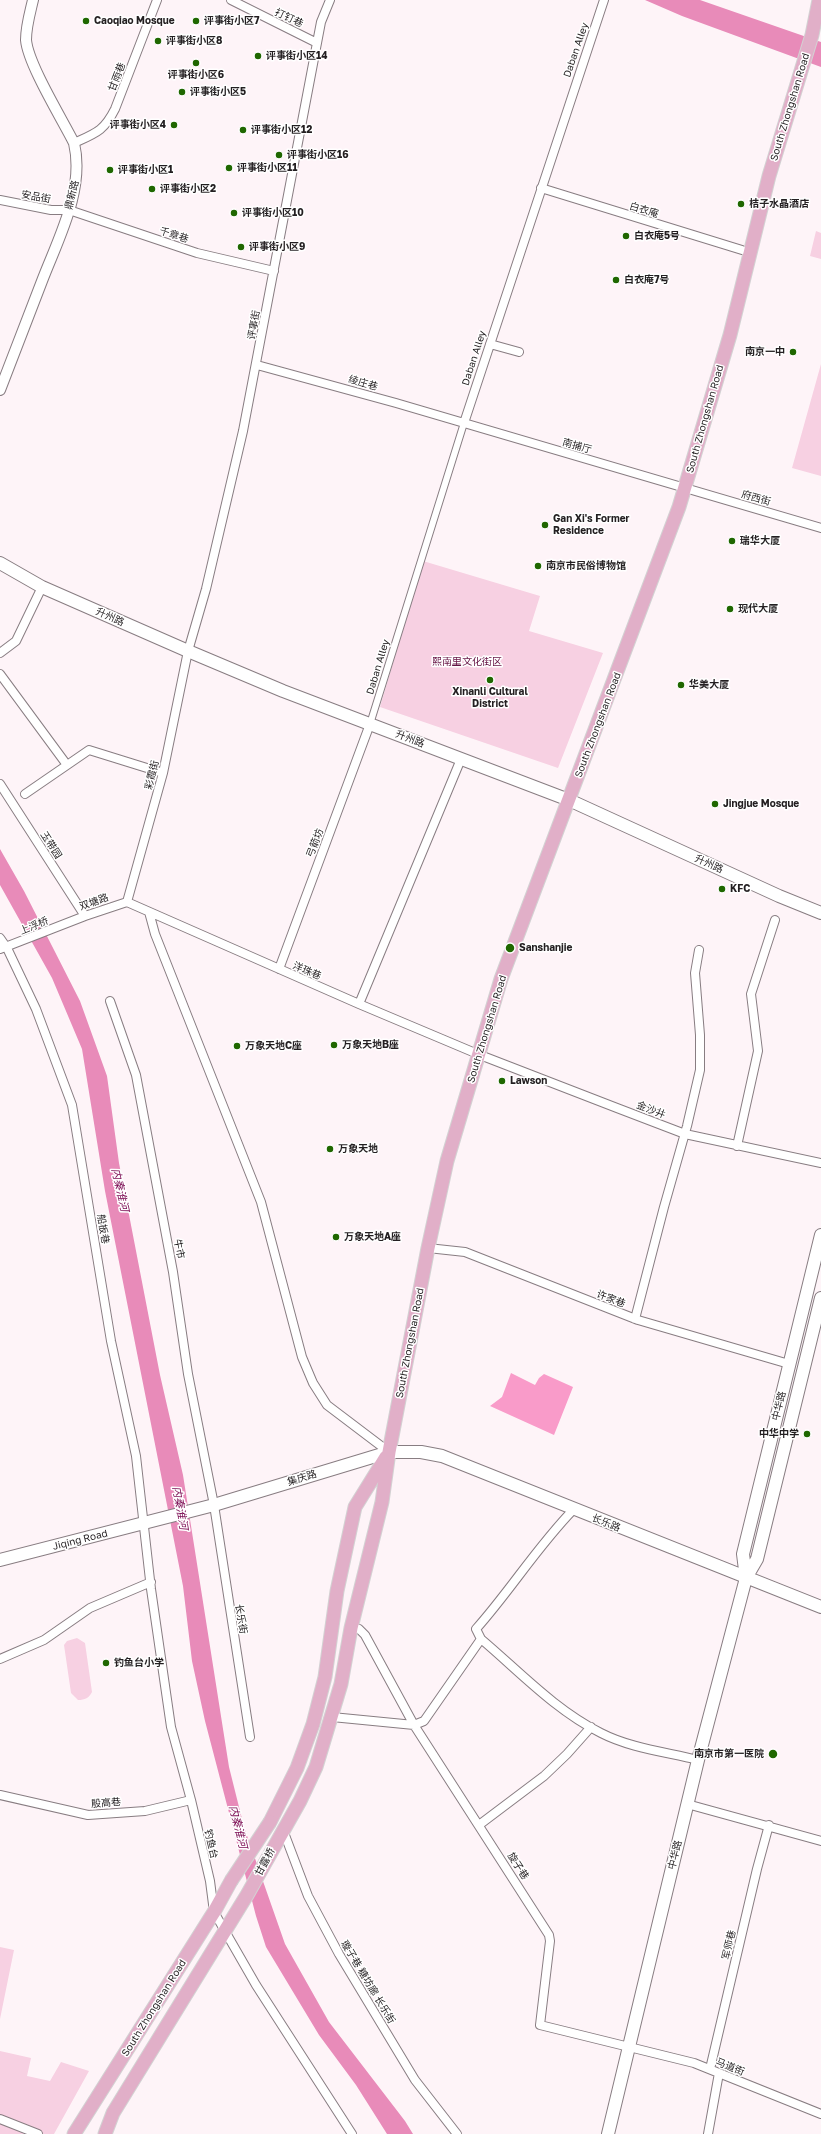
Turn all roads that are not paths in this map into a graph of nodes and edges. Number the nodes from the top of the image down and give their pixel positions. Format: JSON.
{"nodes":[{"id":1,"x":33,"y":0,"type":"edge"},
{"id":2,"x":157,"y":0,"type":"edge"},
{"id":3,"x":231,"y":0,"type":"edge"},
{"id":4,"x":330,"y":0,"type":"edge"},
{"id":5,"x":604,"y":0,"type":"edge"},
{"id":6,"x":819,"y":0,"type":"edge"},
{"id":7,"x":317,"y":43,"type":"junction"},
{"id":8,"x":74,"y":144,"type":"junction"},
{"id":9,"x":541,"y":188,"type":"junction"},
{"id":10,"x":0,"y":200,"type":"edge"},
{"id":11,"x":69,"y":210,"type":"junction"},
{"id":12,"x":742,"y":250,"type":"dead end"},
{"id":13,"x":274,"y":272,"type":"junction"},
{"id":14,"x":490,"y":344,"type":"junction"},
{"id":15,"x":519,"y":352,"type":"dead end"},
{"id":16,"x":257,"y":365,"type":"junction"},
{"id":17,"x":0,"y":390,"type":"edge"},
{"id":18,"x":464,"y":422,"type":"junction"},
{"id":19,"x":685,"y":488,"type":"junction"},
{"id":20,"x":821,"y":528,"type":"edge"},
{"id":21,"x":0,"y":563,"type":"edge"},
{"id":22,"x":42,"y":587,"type":"junction"},
{"id":23,"x":188,"y":651,"type":"junction"},
{"id":24,"x":0,"y":653,"type":"edge"},
{"id":25,"x":0,"y":674,"type":"edge"},
{"id":26,"x":370,"y":724,"type":"junction"},
{"id":27,"x":461,"y":759,"type":"junction"},
{"id":28,"x":67,"y":765,"type":"junction"},
{"id":29,"x":163,"y":773,"type":"junction"},
{"id":30,"x":0,"y":784,"type":"edge"},
{"id":31,"x":25,"y":794,"type":"dead end"},
{"id":32,"x":569,"y":800,"type":"junction"},
{"id":33,"x":127,"y":902,"type":"junction"},
{"id":34,"x":149,"y":912,"type":"junction"},
{"id":35,"x":821,"y":913,"type":"edge"},
{"id":36,"x":85,"y":916,"type":"junction"},
{"id":37,"x":775,"y":920,"type":"dead end"},
{"id":38,"x":68,"y":923,"type":"joint"},
{"id":39,"x":0,"y":938,"type":"edge"},
{"id":40,"x":5,"y":948,"type":"edge"},
{"id":41,"x":699,"y":950,"type":"dead end"},
{"id":42,"x":279,"y":969,"type":"junction"},
{"id":43,"x":110,"y":1001,"type":"dead end"},
{"id":44,"x":359,"y":1004,"type":"junction"},
{"id":45,"x":480,"y":1055,"type":"junction"},
{"id":46,"x":685,"y":1134,"type":"junction"},
{"id":47,"x":737,"y":1146,"type":"junction"},
{"id":48,"x":821,"y":1164,"type":"edge"},
{"id":49,"x":821,"y":1235,"type":"edge"},
{"id":50,"x":428,"y":1248,"type":"junction"},
{"id":51,"x":821,"y":1298,"type":"edge"},
{"id":52,"x":803,"y":1307,"type":"junction"},
{"id":53,"x":821,"y":1312,"type":"edge"},
{"id":54,"x":635,"y":1319,"type":"junction"},
{"id":55,"x":789,"y":1364,"type":"junction"},
{"id":56,"x":389,"y":1452,"type":"junction"},
{"id":57,"x":214,"y":1505,"type":"junction"},
{"id":58,"x":573,"y":1510,"type":"junction"},
{"id":59,"x":160,"y":1519,"type":"joint"},
{"id":60,"x":145,"y":1523,"type":"junction"},
{"id":61,"x":0,"y":1560,"type":"edge"},
{"id":62,"x":746,"y":1578,"type":"junction"},
{"id":63,"x":151,"y":1582,"type":"junction"},
{"id":64,"x":821,"y":1607,"type":"edge"},
{"id":65,"x":351,"y":1628,"type":"junction"},
{"id":66,"x":481,"y":1639,"type":"junction"},
{"id":67,"x":0,"y":1658,"type":"edge"},
{"id":68,"x":332,"y":1717,"type":"junction"},
{"id":69,"x":414,"y":1725,"type":"junction"},
{"id":70,"x":591,"y":1727,"type":"junction"},
{"id":71,"x":250,"y":1736,"type":"dead end"},
{"id":72,"x":698,"y":1760,"type":"junction"},
{"id":73,"x":0,"y":1795,"type":"edge"},
{"id":74,"x":191,"y":1800,"type":"junction"},
{"id":75,"x":687,"y":1804,"type":"junction"},
{"id":76,"x":270,"y":1822,"type":"joint"},
{"id":77,"x":479,"y":1825,"type":"junction"},
{"id":78,"x":769,"y":1825,"type":"junction"},
{"id":79,"x":282,"y":1830,"type":"junction"},
{"id":80,"x":821,"y":1841,"type":"edge"},
{"id":81,"x":231,"y":1881,"type":"joint"},
{"id":82,"x":247,"y":1895,"type":"joint"},
{"id":83,"x":214,"y":1912,"type":"junction"},
{"id":84,"x":225,"y":1929,"type":"junction"},
{"id":85,"x":629,"y":2047,"type":"junction"},
{"id":86,"x":710,"y":2069,"type":"junction"},
{"id":87,"x":718,"y":2073,"type":"junction"},
{"id":88,"x":821,"y":2114,"type":"edge"},
{"id":89,"x":0,"y":2119,"type":"edge"},
{"id":90,"x":107,"y":2133,"type":"edge"},
{"id":91,"x":38,"y":2134,"type":"edge"},
{"id":92,"x":74,"y":2134,"type":"edge"},
{"id":93,"x":352,"y":2134,"type":"edge"},
{"id":94,"x":457,"y":2134,"type":"edge"},
{"id":95,"x":608,"y":2134,"type":"edge"},
{"id":96,"x":708,"y":2134,"type":"edge"}],
"edges":[{"from":1,"to":8,"type":"street","name":"鼎新路"},
{"from":2,"to":8,"type":"street","name":"甘雨巷"},
{"from":3,"to":7,"type":"street","name":"打钉巷"},
{"from":4,"to":7,"type":"street","name":"评事街"},
{"from":5,"to":9,"type":"street","name":"Daban Alley"},
{"from":6,"to":19,"type":"main road","name":"South Zhongshan Road"},
{"from":7,"to":13,"type":"street","name":"评事街"},
{"from":8,"to":11,"type":"street","name":"鼎新路"},
{"from":9,"to":12,"type":"street","name":"白衣庵"},
{"from":9,"to":14,"type":"street","name":"Daban Alley"},
{"from":10,"to":11,"type":"street","name":"安品街"},
{"from":11,"to":13,"type":"street","name":"千章巷"},
{"from":11,"to":17,"type":"street","name":"鼎新路"},
{"from":13,"to":16,"type":"street","name":"评事街"},
{"from":14,"to":15,"type":"street"},
{"from":14,"to":18,"type":"street","name":"Daban Alley"},
{"from":16,"to":18,"type":"street","name":"绫庄巷"},
{"from":16,"to":23,"type":"street","name":"评事街"},
{"from":18,"to":19,"type":"street","name":"南捕厅"},
{"from":18,"to":26,"type":"street","name":"Daban Alley"},
{"from":19,"to":20,"type":"street","name":"府西街"},
{"from":19,"to":32,"type":"main road","name":"South Zhongshan Road"},
{"from":21,"to":22,"type":"main road","name":"升州路"},
{"from":22,"to":23,"type":"main road","name":"升州路"},
{"from":22,"to":24,"type":"street"},
{"from":23,"to":26,"type":"main road","name":"升州路"},
{"from":23,"to":29,"type":"street","name":"彩霞街"},
{"from":25,"to":28,"type":"street"},
{"from":26,"to":27,"type":"main road","name":"升州路"},
{"from":26,"to":42,"type":"street","name":"弓箭坊"},
{"from":27,"to":32,"type":"main road","name":"升州路"},
{"from":27,"to":44,"type":"street"},
{"from":28,"to":29,"type":"street"},
{"from":28,"to":31,"type":"street"},
{"from":29,"to":33,"type":"street","name":"彩霞街"},
{"from":30,"to":36,"type":"street","name":"玉带园"},
{"from":32,"to":35,"type":"main road","name":"升州路"},
{"from":32,"to":45,"type":"main road","name":"South Zhongshan Road"},
{"from":33,"to":34,"type":"street","name":"洋珠巷"},
{"from":33,"to":36,"type":"street","name":"双塘路"},
{"from":34,"to":42,"type":"street","name":"洋珠巷"},
{"from":34,"to":56,"type":"street"},
{"from":36,"to":38,"type":"street","name":"双塘路"},
{"from":37,"to":47,"type":"street"},
{"from":38,"to":40,"type":"street","name":"上浮桥"},
{"from":39,"to":40,"type":"street","name":"船板巷"},
{"from":40,"to":60,"type":"street","name":"船板巷"},
{"from":41,"to":46,"type":"street"},
{"from":42,"to":44,"type":"street","name":"洋珠巷"},
{"from":43,"to":57,"type":"street","name":"牛市"},
{"from":44,"to":45,"type":"street","name":"洋珠巷"},
{"from":45,"to":46,"type":"street","name":"金沙井"},
{"from":45,"to":50,"type":"main road","name":"South Zhongshan Road"},
{"from":46,"to":47,"type":"street","name":"金沙井"},
{"from":46,"to":54,"type":"street"},
{"from":47,"to":48,"type":"street","name":"金沙井"},
{"from":49,"to":52,"type":"main road","name":"中华路"},
{"from":50,"to":54,"type":"street","name":"许家巷"},
{"from":50,"to":56,"type":"main road","name":"South Zhongshan Road"},
{"from":51,"to":62,"type":"main road","name":"中华路"},
{"from":52,"to":53,"type":"street"},
{"from":52,"to":55,"type":"main road","name":"中华路"},
{"from":54,"to":55,"type":"street","name":"许家巷"},
{"from":55,"to":62,"type":"main road","name":"中华路"},
{"from":56,"to":57,"type":"main road","name":"集庆路"},
{"from":56,"to":58,"type":"main road","name":"长乐路"},
{"from":56,"to":65,"type":"main road","name":"South Zhongshan Road"},
{"from":56,"to":76,"type":"main road","name":"South Zhongshan Road"},
{"from":57,"to":59,"type":"main road","name":"集庆路"},
{"from":57,"to":71,"type":"street","name":"长乐街"},
{"from":58,"to":62,"type":"main road","name":"长乐路"},
{"from":58,"to":66,"type":"street"},
{"from":59,"to":60,"type":"main road","name":"Jiqing Road"},
{"from":60,"to":61,"type":"main road","name":"Jiqing Road"},
{"from":60,"to":63,"type":"street","name":"钓鱼台"},
{"from":62,"to":64,"type":"main road","name":"长乐路"},
{"from":62,"to":72,"type":"main road","name":"中华路"},
{"from":63,"to":67,"type":"street"},
{"from":63,"to":74,"type":"street","name":"钓鱼台"},
{"from":65,"to":68,"type":"main road","name":"South Zhongshan Road"},
{"from":65,"to":69,"type":"street","name":"旋子巷"},
{"from":66,"to":69,"type":"street"},
{"from":66,"to":70,"type":"street"},
{"from":68,"to":69,"type":"street"},
{"from":68,"to":79,"type":"main road","name":"South Zhongshan Road"},
{"from":69,"to":77,"type":"street","name":"旋子巷"},
{"from":70,"to":72,"type":"street"},
{"from":70,"to":77,"type":"street"},
{"from":72,"to":75,"type":"main road","name":"中华路"},
{"from":73,"to":74,"type":"street","name":"殷高巷"},
{"from":74,"to":83,"type":"street","name":"钓鱼台"},
{"from":75,"to":78,"type":"street"},
{"from":75,"to":85,"type":"main road","name":"中华路"},
{"from":76,"to":81,"type":"main road","name":"甘露桥","bridge":true},
{"from":77,"to":85,"type":"street","name":"旋子巷"},
{"from":78,"to":80,"type":"street"},
{"from":78,"to":86,"type":"street","name":"军师巷"},
{"from":79,"to":82,"type":"main road","name":"甘露桥"},
{"from":79,"to":94,"type":"street","name":"璇子巷 糖坊廊 长乐街"},
{"from":81,"to":83,"type":"main road","name":"South Zhongshan Road"},
{"from":82,"to":84,"type":"main road","name":"South Zhongshan Road"},
{"from":83,"to":84,"type":"street","name":"钓鱼台"},
{"from":83,"to":92,"type":"main road","name":"South Zhongshan Road"},
{"from":84,"to":90,"type":"main road","name":"South Zhongshan Road"},
{"from":84,"to":93,"type":"street","name":"钓鱼台"},
{"from":85,"to":86,"type":"street","name":"马道街"},
{"from":85,"to":95,"type":"main road","name":"中华路"},
{"from":86,"to":87,"type":"street","name":"马道街"},
{"from":87,"to":88,"type":"street","name":"马道街"},
{"from":87,"to":96,"type":"street"},
{"from":89,"to":91,"type":"street"}]}
